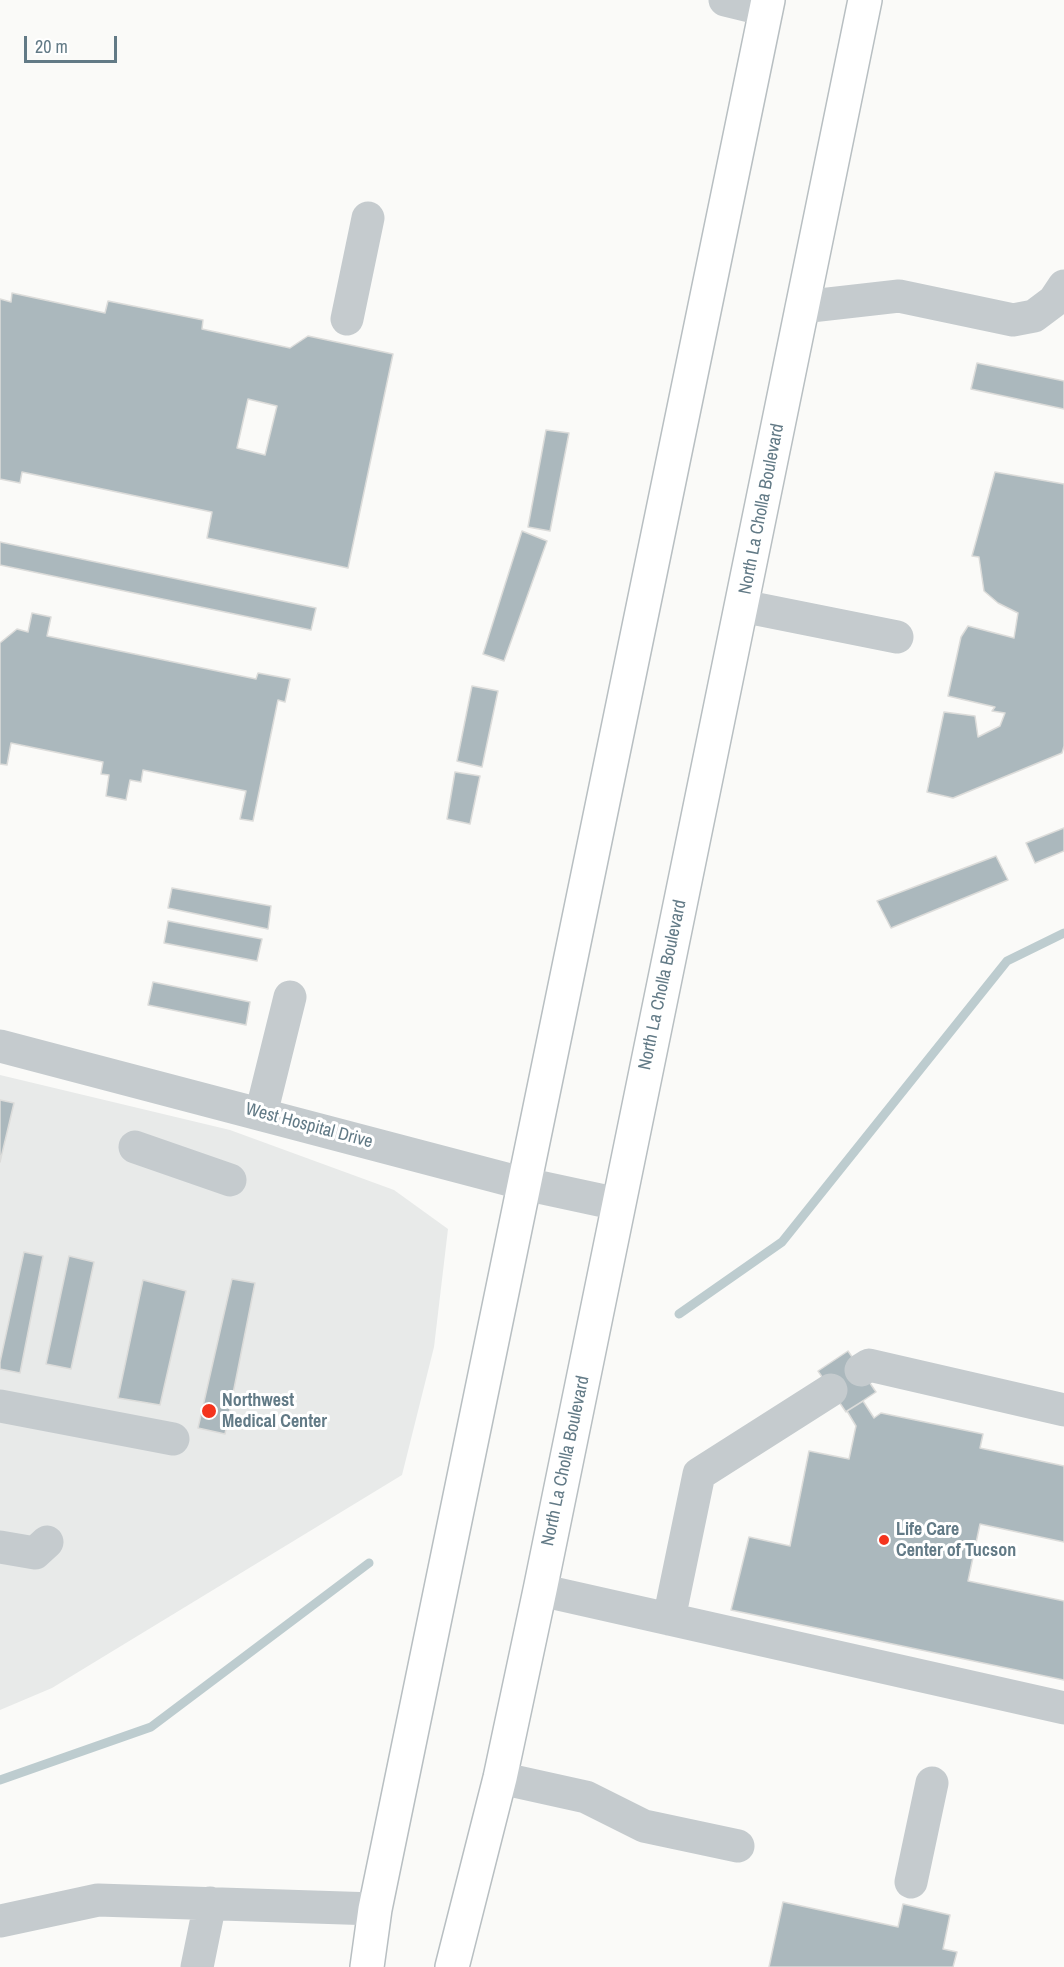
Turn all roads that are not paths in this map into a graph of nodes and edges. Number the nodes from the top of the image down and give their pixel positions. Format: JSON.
{"nodes":[{"id":1,"x":726,"y":0,"type":"edge"},
{"id":2,"x":865,"y":0,"type":"edge"},
{"id":3,"x":767,"y":5,"type":"edge"},
{"id":4,"x":368,"y":218,"type":"dead end"},
{"id":5,"x":1064,"y":286,"type":"edge"},
{"id":6,"x":802,"y":308,"type":"junction"},
{"id":7,"x":347,"y":319,"type":"dead end"},
{"id":8,"x":742,"y":606,"type":"junction"},
{"id":9,"x":897,"y":637,"type":"dead end"},
{"id":10,"x":290,"y":997,"type":"dead end"},
{"id":11,"x":0,"y":1046,"type":"edge"},
{"id":12,"x":261,"y":1114,"type":"junction"},
{"id":13,"x":135,"y":1146,"type":"dead end"},
{"id":14,"x":230,"y":1180,"type":"dead end"},
{"id":15,"x":525,"y":1184,"type":"junction"},
{"id":16,"x":618,"y":1204,"type":"junction"},
{"id":17,"x":861,"y":1370,"type":"dead end"},
{"id":18,"x":831,"y":1390,"type":"dead end"},
{"id":19,"x":0,"y":1406,"type":"edge"},
{"id":20,"x":1064,"y":1410,"type":"edge"},
{"id":21,"x":173,"y":1438,"type":"dead end"},
{"id":22,"x":47,"y":1542,"type":"dead end"},
{"id":23,"x":0,"y":1547,"type":"edge"},
{"id":24,"x":540,"y":1590,"type":"junction"},
{"id":25,"x":669,"y":1619,"type":"junction"},
{"id":26,"x":1064,"y":1708,"type":"edge"},
{"id":27,"x":500,"y":1778,"type":"junction"},
{"id":28,"x":932,"y":1783,"type":"dead end"},
{"id":29,"x":738,"y":1846,"type":"dead end"},
{"id":30,"x":911,"y":1882,"type":"dead end"},
{"id":31,"x":210,"y":1903,"type":"junction"},
{"id":32,"x":375,"y":1909,"type":"junction"},
{"id":33,"x":0,"y":1922,"type":"edge"},
{"id":34,"x":197,"y":1967,"type":"edge"},
{"id":35,"x":367,"y":1967,"type":"edge"},
{"id":36,"x":452,"y":1967,"type":"edge"}],
"edges":[{"from":1,"to":3,"type":"street"},
{"from":2,"to":6,"type":"main road","name":"North La Cholla Boulevard"},
{"from":3,"to":15,"type":"main road"},
{"from":4,"to":7,"type":"street"},
{"from":5,"to":6,"type":"street"},
{"from":6,"to":8,"type":"main road","name":"North La Cholla Boulevard"},
{"from":8,"to":9,"type":"street"},
{"from":8,"to":16,"type":"main road","name":"North La Cholla Boulevard"},
{"from":10,"to":12,"type":"street"},
{"from":11,"to":12,"type":"street","name":"West Hospital Drive"},
{"from":12,"to":15,"type":"street","name":"West Hospital Drive"},
{"from":13,"to":14,"type":"street"},
{"from":15,"to":16,"type":"street","name":"West Hospital Drive"},
{"from":15,"to":32,"type":"main road"},
{"from":16,"to":24,"type":"main road","name":"North La Cholla Boulevard"},
{"from":17,"to":20,"type":"street"},
{"from":18,"to":25,"type":"street"},
{"from":19,"to":21,"type":"street"},
{"from":22,"to":23,"type":"street"},
{"from":24,"to":25,"type":"street"},
{"from":24,"to":27,"type":"main road","name":"North La Cholla Boulevard"},
{"from":25,"to":26,"type":"street"},
{"from":27,"to":29,"type":"street"},
{"from":27,"to":36,"type":"main road","name":"North La Cholla Boulevard"},
{"from":28,"to":30,"type":"street"},
{"from":31,"to":32,"type":"street"},
{"from":31,"to":33,"type":"street"},
{"from":31,"to":34,"type":"street"},
{"from":32,"to":35,"type":"main road"}]}
